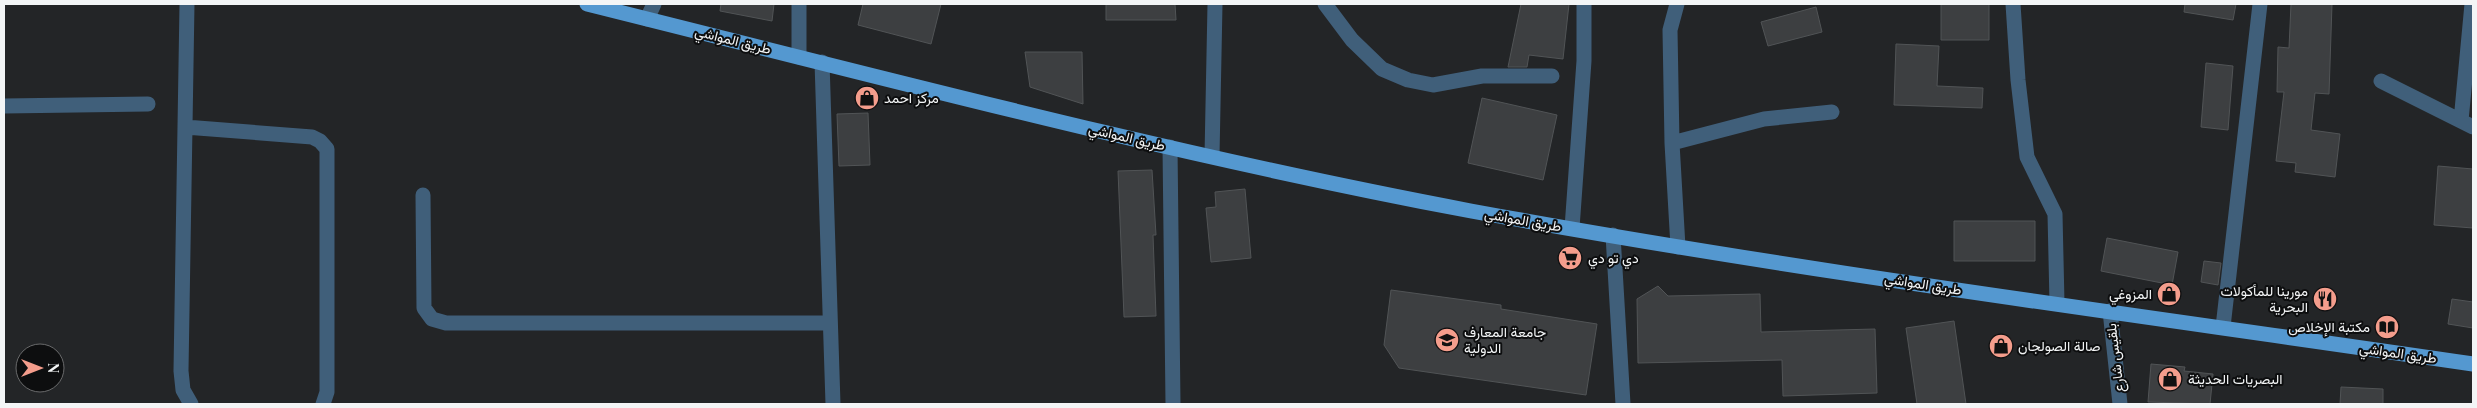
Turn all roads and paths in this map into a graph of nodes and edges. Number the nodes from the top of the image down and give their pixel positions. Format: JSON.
{"nodes":[{"id":1,"x":187,"y":4,"type":"edge"},
{"id":2,"x":587,"y":4,"type":"edge"},
{"id":3,"x":654,"y":4,"type":"edge"},
{"id":4,"x":798,"y":4,"type":"edge"},
{"id":5,"x":1215,"y":4,"type":"edge"},
{"id":6,"x":1325,"y":4,"type":"edge"},
{"id":7,"x":1584,"y":4,"type":"edge"},
{"id":8,"x":1677,"y":4,"type":"edge"},
{"id":9,"x":2013,"y":4,"type":"edge"},
{"id":10,"x":2260,"y":4,"type":"edge"},
{"id":11,"x":2472,"y":4,"type":"edge"},
{"id":12,"x":647,"y":19,"type":"junction"},
{"id":13,"x":798,"y":57,"type":"junction"},
{"id":14,"x":822,"y":62,"type":"junction"},
{"id":15,"x":1552,"y":76,"type":"dead end"},
{"id":16,"x":2381,"y":82,"type":"dead end"},
{"id":17,"x":148,"y":104,"type":"dead end"},
{"id":18,"x":4,"y":106,"type":"edge"},
{"id":19,"x":1832,"y":112,"type":"dead end"},
{"id":20,"x":2467,"y":124,"type":"edge"},
{"id":21,"x":185,"y":127,"type":"junction"},
{"id":22,"x":1672,"y":142,"type":"junction"},
{"id":23,"x":1170,"y":147,"type":"junction"},
{"id":24,"x":1212,"y":156,"type":"junction"},
{"id":25,"x":423,"y":195,"type":"dead end"},
{"id":26,"x":1572,"y":228,"type":"junction"},
{"id":27,"x":1613,"y":235,"type":"junction"},
{"id":28,"x":1678,"y":247,"type":"junction"},
{"id":29,"x":2057,"y":303,"type":"junction"},
{"id":30,"x":2110,"y":311,"type":"junction"},
{"id":31,"x":830,"y":323,"type":"junction"},
{"id":32,"x":2223,"y":328,"type":"junction"},
{"id":33,"x":2473,"y":364,"type":"edge"},
{"id":34,"x":191,"y":404,"type":"edge"},
{"id":35,"x":323,"y":404,"type":"edge"},
{"id":36,"x":833,"y":404,"type":"edge"},
{"id":37,"x":1173,"y":404,"type":"edge"},
{"id":38,"x":1623,"y":404,"type":"edge"},
{"id":39,"x":2120,"y":404,"type":"edge"}],
"edges":[{"from":1,"to":21,"type":"street"},
{"from":2,"to":12,"type":"main road","name":"طريق المواشي"},
{"from":3,"to":12,"type":"street"},
{"from":4,"to":13,"type":"street"},
{"from":5,"to":24,"type":"street"},
{"from":6,"to":15,"type":"street"},
{"from":7,"to":26,"type":"street"},
{"from":8,"to":22,"type":"street"},
{"from":9,"to":29,"type":"street"},
{"from":10,"to":32,"type":"street"},
{"from":11,"to":20,"type":"street"},
{"from":12,"to":13,"type":"main road","name":"طريق المواشي"},
{"from":13,"to":14,"type":"main road","name":"طريق المواشي"},
{"from":14,"to":23,"type":"main road","name":"طريق المواشي"},
{"from":14,"to":31,"type":"street"},
{"from":16,"to":20,"type":"street"},
{"from":17,"to":18,"type":"street"},
{"from":19,"to":22,"type":"street"},
{"from":21,"to":34,"type":"street"},
{"from":21,"to":35,"type":"street"},
{"from":22,"to":28,"type":"street"},
{"from":23,"to":24,"type":"main road","name":"طريق المواشي"},
{"from":23,"to":37,"type":"street"},
{"from":24,"to":26,"type":"main road","name":"طريق المواشي"},
{"from":25,"to":31,"type":"street"},
{"from":26,"to":27,"type":"main road","name":"طريق المواشي"},
{"from":27,"to":28,"type":"main road","name":"طريق المواشي"},
{"from":27,"to":38,"type":"street"},
{"from":28,"to":29,"type":"main road","name":"طريق المواشي"},
{"from":29,"to":30,"type":"main road","name":"طريق المواشي"},
{"from":30,"to":32,"type":"main road","name":"طريق المواشي"},
{"from":30,"to":39,"type":"street","name":"بلقيس شارع"},
{"from":31,"to":36,"type":"street"},
{"from":32,"to":33,"type":"main road","name":"طريق المواشي"}]}
